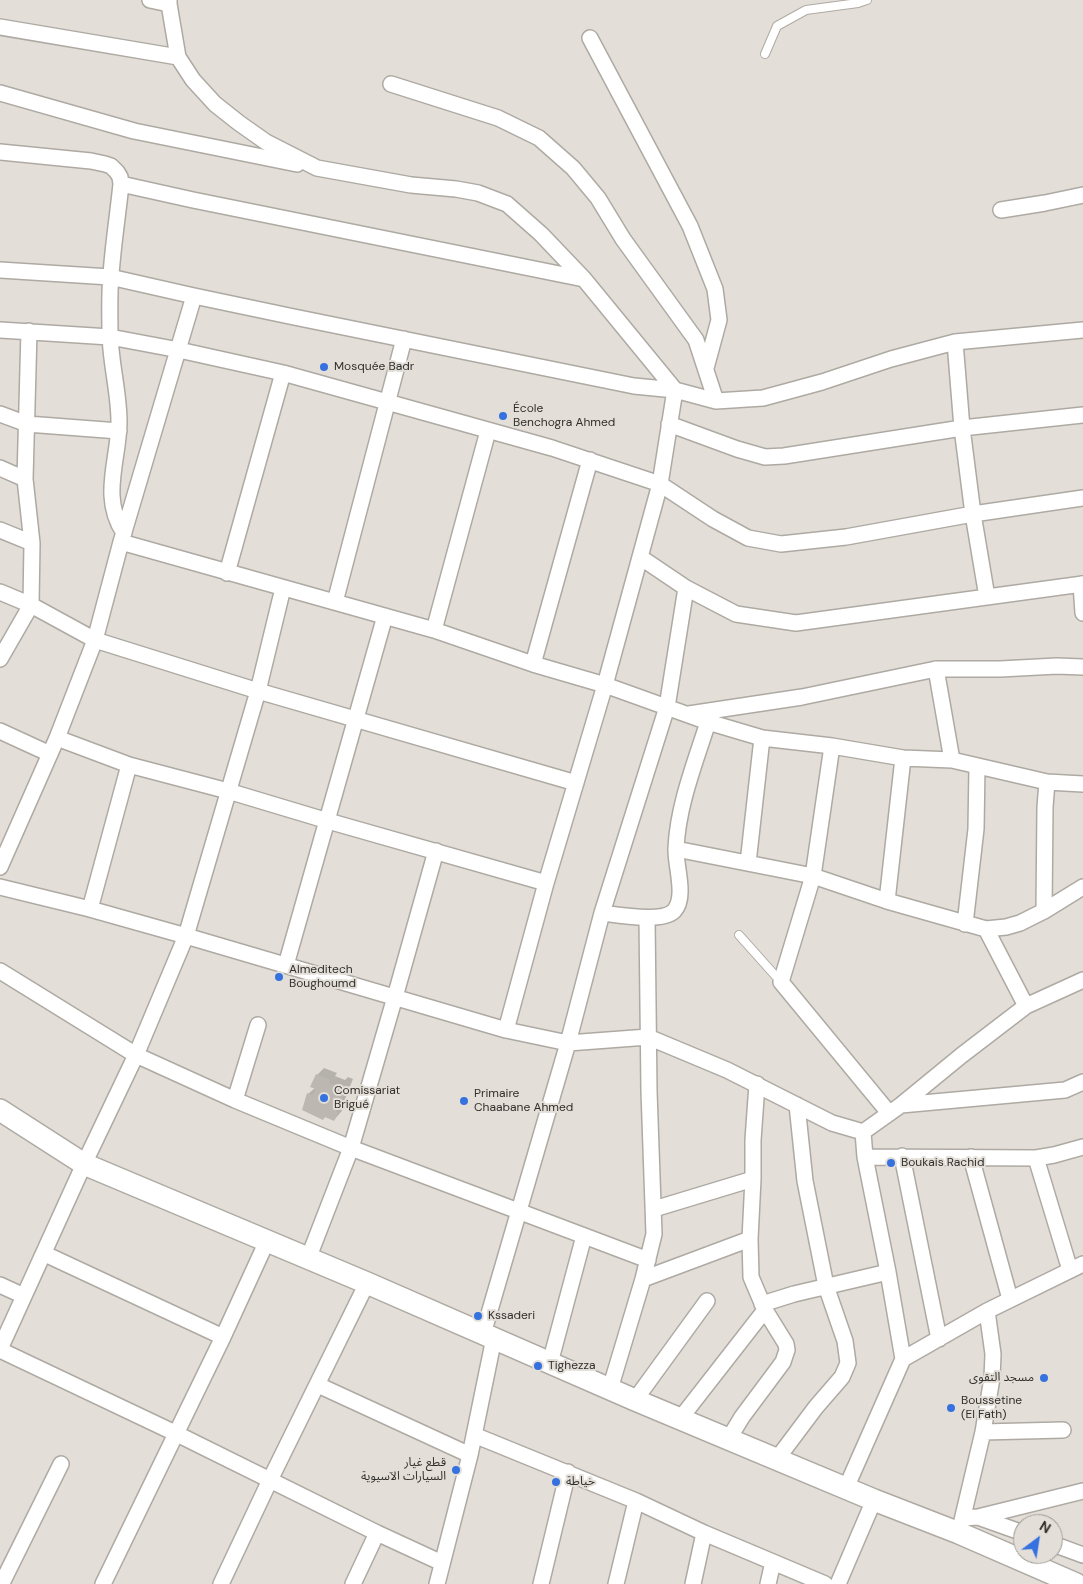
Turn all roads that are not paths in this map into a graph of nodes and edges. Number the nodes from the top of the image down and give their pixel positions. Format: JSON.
{"nodes":[{"id":1,"x":150,"y":0,"type":"edge"},
{"id":2,"x":866,"y":0,"type":"edge"},
{"id":3,"x":169,"y":2,"type":"edge"},
{"id":4,"x":0,"y":27,"type":"edge"},
{"id":5,"x":590,"y":38,"type":"dead end"},
{"id":6,"x":765,"y":54,"type":"dead end"},
{"id":7,"x":178,"y":57,"type":"junction"},
{"id":8,"x":391,"y":84,"type":"dead end"},
{"id":9,"x":0,"y":93,"type":"edge"},
{"id":10,"x":0,"y":152,"type":"edge"},
{"id":11,"x":317,"y":168,"type":"junction"},
{"id":12,"x":121,"y":184,"type":"junction"},
{"id":13,"x":1083,"y":195,"type":"edge"},
{"id":14,"x":1001,"y":210,"type":"dead end"},
{"id":15,"x":0,"y":270,"type":"edge"},
{"id":16,"x":110,"y":277,"type":"junction"},
{"id":17,"x":584,"y":280,"type":"junction"},
{"id":18,"x":194,"y":296,"type":"junction"},
{"id":19,"x":0,"y":330,"type":"edge"},
{"id":20,"x":1083,"y":330,"type":"edge"},
{"id":21,"x":29,"y":331,"type":"junction"},
{"id":22,"x":110,"y":336,"type":"junction"},
{"id":23,"x":404,"y":339,"type":"junction"},
{"id":24,"x":955,"y":342,"type":"junction"},
{"id":25,"x":179,"y":350,"type":"junction"},
{"id":26,"x":706,"y":368,"type":"junction"},
{"id":27,"x":283,"y":373,"type":"junction"},
{"id":28,"x":675,"y":390,"type":"junction"},
{"id":29,"x":716,"y":401,"type":"junction"},
{"id":30,"x":386,"y":402,"type":"junction"},
{"id":31,"x":0,"y":414,"type":"edge"},
{"id":32,"x":1083,"y":415,"type":"edge"},
{"id":33,"x":27,"y":424,"type":"junction"},
{"id":34,"x":669,"y":424,"type":"junction"},
{"id":35,"x":962,"y":428,"type":"junction"},
{"id":36,"x":488,"y":430,"type":"junction"},
{"id":37,"x":119,"y":431,"type":"junction"},
{"id":38,"x":590,"y":460,"type":"junction"},
{"id":39,"x":0,"y":468,"type":"edge"},
{"id":40,"x":25,"y":479,"type":"junction"},
{"id":41,"x":660,"y":484,"type":"junction"},
{"id":42,"x":1083,"y":498,"type":"edge"},
{"id":43,"x":973,"y":514,"type":"junction"},
{"id":44,"x":0,"y":530,"type":"edge"},
{"id":45,"x":122,"y":538,"type":"junction"},
{"id":46,"x":32,"y":543,"type":"junction"},
{"id":47,"x":640,"y":557,"type":"junction"},
{"id":48,"x":227,"y":573,"type":"junction"},
{"id":49,"x":1082,"y":584,"type":"edge"},
{"id":50,"x":283,"y":588,"type":"junction"},
{"id":51,"x":686,"y":588,"type":"junction"},
{"id":52,"x":0,"y":592,"type":"edge"},
{"id":53,"x":987,"y":597,"type":"junction"},
{"id":54,"x":335,"y":602,"type":"junction"},
{"id":55,"x":32,"y":605,"type":"junction"},
{"id":56,"x":1083,"y":613,"type":"edge"},
{"id":57,"x":385,"y":616,"type":"junction"},
{"id":58,"x":434,"y":630,"type":"junction"},
{"id":59,"x":95,"y":640,"type":"junction"},
{"id":60,"x":0,"y":659,"type":"edge"},
{"id":61,"x":533,"y":664,"type":"junction"},
{"id":62,"x":1083,"y":667,"type":"edge"},
{"id":63,"x":936,"y":669,"type":"junction"},
{"id":64,"x":605,"y":686,"type":"junction"},
{"id":65,"x":258,"y":691,"type":"junction"},
{"id":66,"x":666,"y":707,"type":"junction"},
{"id":67,"x":688,"y":714,"type":"junction"},
{"id":68,"x":356,"y":719,"type":"junction"},
{"id":69,"x":708,"y":722,"type":"junction"},
{"id":70,"x":0,"y":731,"type":"edge"},
{"id":71,"x":57,"y":738,"type":"junction"},
{"id":72,"x":762,"y":738,"type":"junction"},
{"id":73,"x":832,"y":746,"type":"junction"},
{"id":74,"x":50,"y":754,"type":"junction"},
{"id":75,"x":903,"y":758,"type":"junction"},
{"id":76,"x":952,"y":760,"type":"junction"},
{"id":77,"x":129,"y":764,"type":"junction"},
{"id":78,"x":977,"y":766,"type":"junction"},
{"id":79,"x":1047,"y":782,"type":"junction"},
{"id":80,"x":576,"y":783,"type":"junction"},
{"id":81,"x":1083,"y":784,"type":"edge"},
{"id":82,"x":228,"y":791,"type":"junction"},
{"id":83,"x":328,"y":821,"type":"junction"},
{"id":84,"x":676,"y":849,"type":"junction"},
{"id":85,"x":436,"y":851,"type":"junction"},
{"id":86,"x":748,"y":863,"type":"junction"},
{"id":87,"x":0,"y":867,"type":"edge"},
{"id":88,"x":813,"y":876,"type":"junction"},
{"id":89,"x":546,"y":883,"type":"junction"},
{"id":90,"x":0,"y":887,"type":"edge"},
{"id":91,"x":1083,"y":887,"type":"edge"},
{"id":92,"x":887,"y":901,"type":"junction"},
{"id":93,"x":90,"y":909,"type":"junction"},
{"id":94,"x":1044,"y":911,"type":"junction"},
{"id":95,"x":602,"y":913,"type":"junction"},
{"id":96,"x":647,"y":918,"type":"junction"},
{"id":97,"x":965,"y":924,"type":"junction"},
{"id":98,"x":986,"y":929,"type":"junction"},
{"id":99,"x":740,"y":934,"type":"dead end"},
{"id":100,"x":186,"y":936,"type":"junction"},
{"id":101,"x":286,"y":965,"type":"junction"},
{"id":102,"x":0,"y":971,"type":"edge"},
{"id":103,"x":1083,"y":980,"type":"edge"},
{"id":104,"x":781,"y":982,"type":"junction"},
{"id":105,"x":395,"y":997,"type":"junction"},
{"id":106,"x":1026,"y":1006,"type":"junction"},
{"id":107,"x":258,"y":1025,"type":"dead end"},
{"id":108,"x":506,"y":1030,"type":"junction"},
{"id":109,"x":648,"y":1037,"type":"junction"},
{"id":110,"x":568,"y":1043,"type":"junction"},
{"id":111,"x":136,"y":1055,"type":"junction"},
{"id":112,"x":1083,"y":1082,"type":"edge"},
{"id":113,"x":757,"y":1084,"type":"junction"},
{"id":114,"x":235,"y":1100,"type":"junction"},
{"id":115,"x":797,"y":1106,"type":"junction"},
{"id":116,"x":895,"y":1109,"type":"junction"},
{"id":117,"x":0,"y":1110,"type":"edge"},
{"id":118,"x":863,"y":1132,"type":"junction"},
{"id":119,"x":1083,"y":1147,"type":"edge"},
{"id":120,"x":351,"y":1148,"type":"junction"},
{"id":121,"x":902,"y":1156,"type":"junction"},
{"id":122,"x":866,"y":1157,"type":"junction"},
{"id":123,"x":971,"y":1157,"type":"junction"},
{"id":124,"x":1036,"y":1158,"type":"junction"},
{"id":125,"x":84,"y":1164,"type":"junction"},
{"id":126,"x":753,"y":1179,"type":"junction"},
{"id":127,"x":654,"y":1209,"type":"junction"},
{"id":128,"x":520,"y":1212,"type":"junction"},
{"id":129,"x":584,"y":1236,"type":"junction"},
{"id":130,"x":750,"y":1239,"type":"junction"},
{"id":131,"x":266,"y":1241,"type":"junction"},
{"id":132,"x":44,"y":1254,"type":"junction"},
{"id":133,"x":308,"y":1259,"type":"junction"},
{"id":134,"x":648,"y":1260,"type":"junction"},
{"id":135,"x":1076,"y":1267,"type":"edge"},
{"id":136,"x":888,"y":1272,"type":"junction"},
{"id":137,"x":643,"y":1279,"type":"junction"},
{"id":138,"x":367,"y":1283,"type":"junction"},
{"id":139,"x":0,"y":1286,"type":"edge"},
{"id":140,"x":826,"y":1286,"type":"junction"},
{"id":141,"x":24,"y":1296,"type":"junction"},
{"id":142,"x":1010,"y":1299,"type":"junction"},
{"id":143,"x":707,"y":1301,"type":"dead end"},
{"id":144,"x":763,"y":1307,"type":"junction"},
{"id":145,"x":987,"y":1310,"type":"junction"},
{"id":146,"x":489,"y":1336,"type":"junction"},
{"id":147,"x":223,"y":1337,"type":"junction"},
{"id":148,"x":939,"y":1339,"type":"junction"},
{"id":149,"x":0,"y":1350,"type":"edge"},
{"id":150,"x":903,"y":1359,"type":"junction"},
{"id":151,"x":550,"y":1362,"type":"junction"},
{"id":152,"x":318,"y":1385,"type":"junction"},
{"id":153,"x":610,"y":1389,"type":"junction"},
{"id":154,"x":635,"y":1400,"type":"junction"},
{"id":155,"x":680,"y":1419,"type":"junction"},
{"id":156,"x":1063,"y":1430,"type":"dead end"},
{"id":157,"x":983,"y":1432,"type":"junction"},
{"id":158,"x":175,"y":1433,"type":"junction"},
{"id":159,"x":474,"y":1435,"type":"junction"},
{"id":160,"x":728,"y":1440,"type":"junction"},
{"id":161,"x":470,"y":1455,"type":"junction"},
{"id":162,"x":777,"y":1459,"type":"junction"},
{"id":163,"x":61,"y":1464,"type":"dead end"},
{"id":164,"x":568,"y":1472,"type":"junction"},
{"id":165,"x":270,"y":1480,"type":"junction"},
{"id":166,"x":846,"y":1488,"type":"junction"},
{"id":167,"x":1083,"y":1491,"type":"edge"},
{"id":168,"x":874,"y":1500,"type":"junction"},
{"id":169,"x":636,"y":1501,"type":"junction"},
{"id":170,"x":967,"y":1523,"type":"junction"},
{"id":171,"x":1013,"y":1531,"type":"edge"},
{"id":172,"x":377,"y":1533,"type":"junction"},
{"id":173,"x":704,"y":1533,"type":"junction"},
{"id":174,"x":1063,"y":1548,"type":"edge"},
{"id":175,"x":1083,"y":1555,"type":"edge"},
{"id":176,"x":774,"y":1562,"type":"junction"},
{"id":177,"x":442,"y":1563,"type":"junction"},
{"id":178,"x":4,"y":1582,"type":"edge"},
{"id":179,"x":103,"y":1584,"type":"edge"},
{"id":180,"x":222,"y":1584,"type":"edge"},
{"id":181,"x":354,"y":1584,"type":"edge"},
{"id":182,"x":437,"y":1584,"type":"edge"},
{"id":183,"x":541,"y":1584,"type":"edge"},
{"id":184,"x":616,"y":1584,"type":"edge"},
{"id":185,"x":693,"y":1584,"type":"edge"},
{"id":186,"x":768,"y":1584,"type":"edge"},
{"id":187,"x":825,"y":1584,"type":"edge"},
{"id":188,"x":838,"y":1584,"type":"edge"},
{"id":189,"x":1076,"y":1584,"type":"edge"}],
"edges":[{"from":1,"to":3,"type":"street"},
{"from":2,"to":6,"type":"lane"},
{"from":3,"to":7,"type":"street"},
{"from":4,"to":7,"type":"street"},
{"from":5,"to":26,"type":"street"},
{"from":7,"to":11,"type":"street"},
{"from":8,"to":26,"type":"street"},
{"from":9,"to":11,"type":"street"},
{"from":10,"to":12,"type":"street"},
{"from":11,"to":17,"type":"street"},
{"from":12,"to":16,"type":"street"},
{"from":12,"to":17,"type":"street"},
{"from":13,"to":14,"type":"street"},
{"from":15,"to":16,"type":"street"},
{"from":16,"to":18,"type":"street"},
{"from":16,"to":22,"type":"street"},
{"from":17,"to":28,"type":"street"},
{"from":18,"to":23,"type":"street"},
{"from":18,"to":25,"type":"street"},
{"from":19,"to":21,"type":"street"},
{"from":20,"to":24,"type":"street"},
{"from":21,"to":22,"type":"street"},
{"from":21,"to":33,"type":"street"},
{"from":22,"to":25,"type":"street"},
{"from":22,"to":37,"type":"street"},
{"from":23,"to":28,"type":"street"},
{"from":23,"to":30,"type":"street"},
{"from":24,"to":29,"type":"street"},
{"from":24,"to":35,"type":"street"},
{"from":25,"to":27,"type":"street"},
{"from":25,"to":45,"type":"street"},
{"from":26,"to":29,"type":"street"},
{"from":27,"to":30,"type":"street"},
{"from":27,"to":48,"type":"street"},
{"from":28,"to":29,"type":"street"},
{"from":28,"to":34,"type":"street"},
{"from":30,"to":36,"type":"street"},
{"from":30,"to":54,"type":"street"},
{"from":31,"to":33,"type":"street"},
{"from":32,"to":35,"type":"street"},
{"from":33,"to":37,"type":"street"},
{"from":33,"to":40,"type":"street"},
{"from":34,"to":35,"type":"street"},
{"from":34,"to":41,"type":"street"},
{"from":35,"to":43,"type":"street"},
{"from":36,"to":38,"type":"street"},
{"from":36,"to":58,"type":"street"},
{"from":37,"to":45,"type":"street"},
{"from":38,"to":41,"type":"street"},
{"from":38,"to":61,"type":"street"},
{"from":39,"to":40,"type":"street"},
{"from":40,"to":46,"type":"street"},
{"from":41,"to":43,"type":"street"},
{"from":41,"to":47,"type":"street"},
{"from":42,"to":43,"type":"street"},
{"from":43,"to":53,"type":"street"},
{"from":44,"to":46,"type":"street"},
{"from":45,"to":48,"type":"street"},
{"from":45,"to":59,"type":"street"},
{"from":46,"to":55,"type":"street"},
{"from":47,"to":51,"type":"street"},
{"from":47,"to":64,"type":"street"},
{"from":48,"to":50,"type":"street"},
{"from":49,"to":53,"type":"street"},
{"from":49,"to":56,"type":"street"},
{"from":50,"to":54,"type":"street"},
{"from":50,"to":65,"type":"street"},
{"from":51,"to":53,"type":"street"},
{"from":51,"to":66,"type":"street"},
{"from":52,"to":55,"type":"street"},
{"from":54,"to":57,"type":"street"},
{"from":55,"to":59,"type":"street"},
{"from":55,"to":60,"type":"street"},
{"from":57,"to":58,"type":"street"},
{"from":57,"to":68,"type":"street"},
{"from":58,"to":61,"type":"street"},
{"from":59,"to":65,"type":"street"},
{"from":59,"to":71,"type":"street"},
{"from":61,"to":64,"type":"street"},
{"from":62,"to":63,"type":"street"},
{"from":63,"to":67,"type":"street"},
{"from":63,"to":76,"type":"street"},
{"from":64,"to":66,"type":"street"},
{"from":64,"to":80,"type":"street"},
{"from":65,"to":68,"type":"street"},
{"from":65,"to":82,"type":"street"},
{"from":66,"to":67,"type":"street"},
{"from":66,"to":95,"type":"street"},
{"from":67,"to":69,"type":"street"},
{"from":68,"to":80,"type":"street"},
{"from":68,"to":83,"type":"street"},
{"from":69,"to":72,"type":"street"},
{"from":69,"to":84,"type":"street"},
{"from":70,"to":74,"type":"street"},
{"from":71,"to":74,"type":"street"},
{"from":71,"to":77,"type":"street"},
{"from":72,"to":73,"type":"street"},
{"from":72,"to":86,"type":"street"},
{"from":73,"to":75,"type":"street"},
{"from":73,"to":88,"type":"street"},
{"from":74,"to":87,"type":"street"},
{"from":75,"to":76,"type":"street"},
{"from":75,"to":92,"type":"street"},
{"from":76,"to":78,"type":"street"},
{"from":77,"to":82,"type":"street"},
{"from":77,"to":93,"type":"street"},
{"from":78,"to":79,"type":"street"},
{"from":78,"to":97,"type":"street"},
{"from":79,"to":81,"type":"street"},
{"from":79,"to":94,"type":"street"},
{"from":80,"to":89,"type":"street"},
{"from":82,"to":83,"type":"street"},
{"from":82,"to":100,"type":"street"},
{"from":83,"to":85,"type":"street"},
{"from":83,"to":101,"type":"street"},
{"from":84,"to":86,"type":"street"},
{"from":84,"to":96,"type":"street"},
{"from":85,"to":89,"type":"street"},
{"from":85,"to":105,"type":"street"},
{"from":86,"to":88,"type":"street"},
{"from":88,"to":92,"type":"street"},
{"from":88,"to":104,"type":"street"},
{"from":89,"to":108,"type":"street"},
{"from":90,"to":93,"type":"street"},
{"from":91,"to":94,"type":"street"},
{"from":92,"to":97,"type":"street"},
{"from":93,"to":100,"type":"street"},
{"from":94,"to":98,"type":"street"},
{"from":95,"to":96,"type":"street"},
{"from":95,"to":110,"type":"street"},
{"from":96,"to":109,"type":"street"},
{"from":97,"to":98,"type":"street"},
{"from":98,"to":106,"type":"street"},
{"from":99,"to":104,"type":"lane"},
{"from":100,"to":101,"type":"street"},
{"from":100,"to":111,"type":"street"},
{"from":101,"to":105,"type":"street"},
{"from":102,"to":111,"type":"street"},
{"from":103,"to":106,"type":"street"},
{"from":104,"to":116,"type":"street"},
{"from":105,"to":108,"type":"street"},
{"from":105,"to":120,"type":"street"},
{"from":106,"to":116,"type":"street"},
{"from":107,"to":114,"type":"street"},
{"from":108,"to":110,"type":"street"},
{"from":109,"to":110,"type":"street"},
{"from":109,"to":113,"type":"street"},
{"from":109,"to":127,"type":"street"},
{"from":110,"to":128,"type":"street"},
{"from":111,"to":114,"type":"street"},
{"from":111,"to":125,"type":"street"},
{"from":112,"to":116,"type":"street"},
{"from":113,"to":115,"type":"street"},
{"from":113,"to":126,"type":"street"},
{"from":114,"to":120,"type":"street"},
{"from":115,"to":118,"type":"street"},
{"from":115,"to":140,"type":"street"},
{"from":116,"to":118,"type":"street"},
{"from":117,"to":125,"type":"street"},
{"from":118,"to":122,"type":"street"},
{"from":119,"to":124,"type":"street"},
{"from":120,"to":128,"type":"street"},
{"from":120,"to":133,"type":"street"},
{"from":121,"to":122,"type":"street"},
{"from":121,"to":123,"type":"street"},
{"from":121,"to":148,"type":"street"},
{"from":122,"to":136,"type":"street"},
{"from":123,"to":124,"type":"street"},
{"from":123,"to":142,"type":"street"},
{"from":124,"to":135,"type":"street"},
{"from":125,"to":131,"type":"street"},
{"from":125,"to":132,"type":"street"},
{"from":126,"to":127,"type":"street"},
{"from":126,"to":130,"type":"street"},
{"from":127,"to":134,"type":"street"},
{"from":128,"to":129,"type":"street"},
{"from":128,"to":146,"type":"street"},
{"from":129,"to":134,"type":"street"},
{"from":129,"to":151,"type":"street"},
{"from":130,"to":137,"type":"street"},
{"from":130,"to":144,"type":"street"},
{"from":131,"to":133,"type":"street"},
{"from":131,"to":147,"type":"street"},
{"from":132,"to":141,"type":"street"},
{"from":132,"to":147,"type":"street"},
{"from":133,"to":138,"type":"street"},
{"from":134,"to":137,"type":"street"},
{"from":135,"to":142,"type":"street"},
{"from":136,"to":140,"type":"street"},
{"from":136,"to":150,"type":"street"},
{"from":137,"to":153,"type":"street"},
{"from":138,"to":146,"type":"street"},
{"from":138,"to":152,"type":"street"},
{"from":139,"to":141,"type":"street"},
{"from":140,"to":144,"type":"street"},
{"from":140,"to":162,"type":"street"},
{"from":141,"to":149,"type":"street"},
{"from":142,"to":145,"type":"street"},
{"from":143,"to":154,"type":"street"},
{"from":144,"to":155,"type":"street"},
{"from":144,"to":160,"type":"street"},
{"from":145,"to":148,"type":"street"},
{"from":145,"to":157,"type":"street"},
{"from":146,"to":151,"type":"street"},
{"from":146,"to":159,"type":"street"},
{"from":147,"to":158,"type":"street"},
{"from":148,"to":150,"type":"street"},
{"from":149,"to":158,"type":"street"},
{"from":150,"to":166,"type":"street"},
{"from":151,"to":153,"type":"street"},
{"from":152,"to":161,"type":"street"},
{"from":152,"to":165,"type":"street"},
{"from":153,"to":154,"type":"street"},
{"from":154,"to":155,"type":"street"},
{"from":155,"to":160,"type":"street"},
{"from":156,"to":157,"type":"street"},
{"from":157,"to":170,"type":"street"},
{"from":158,"to":165,"type":"street"},
{"from":158,"to":179,"type":"street"},
{"from":159,"to":161,"type":"street"},
{"from":159,"to":164,"type":"street"},
{"from":160,"to":162,"type":"street"},
{"from":161,"to":177,"type":"street"},
{"from":162,"to":166,"type":"street"},
{"from":163,"to":178,"type":"street"},
{"from":164,"to":169,"type":"street"},
{"from":164,"to":183,"type":"street"},
{"from":165,"to":172,"type":"street"},
{"from":165,"to":180,"type":"street"},
{"from":166,"to":168,"type":"street"},
{"from":167,"to":170,"type":"street"},
{"from":168,"to":170,"type":"street"},
{"from":168,"to":188,"type":"street"},
{"from":169,"to":173,"type":"street"},
{"from":169,"to":184,"type":"street"},
{"from":170,"to":171,"type":"street"},
{"from":170,"to":189,"type":"street"},
{"from":172,"to":177,"type":"street"},
{"from":172,"to":181,"type":"street"},
{"from":173,"to":176,"type":"street"},
{"from":173,"to":185,"type":"street"},
{"from":174,"to":175,"type":"street"},
{"from":176,"to":186,"type":"street"},
{"from":176,"to":187,"type":"street"},
{"from":177,"to":182,"type":"street"}]}
